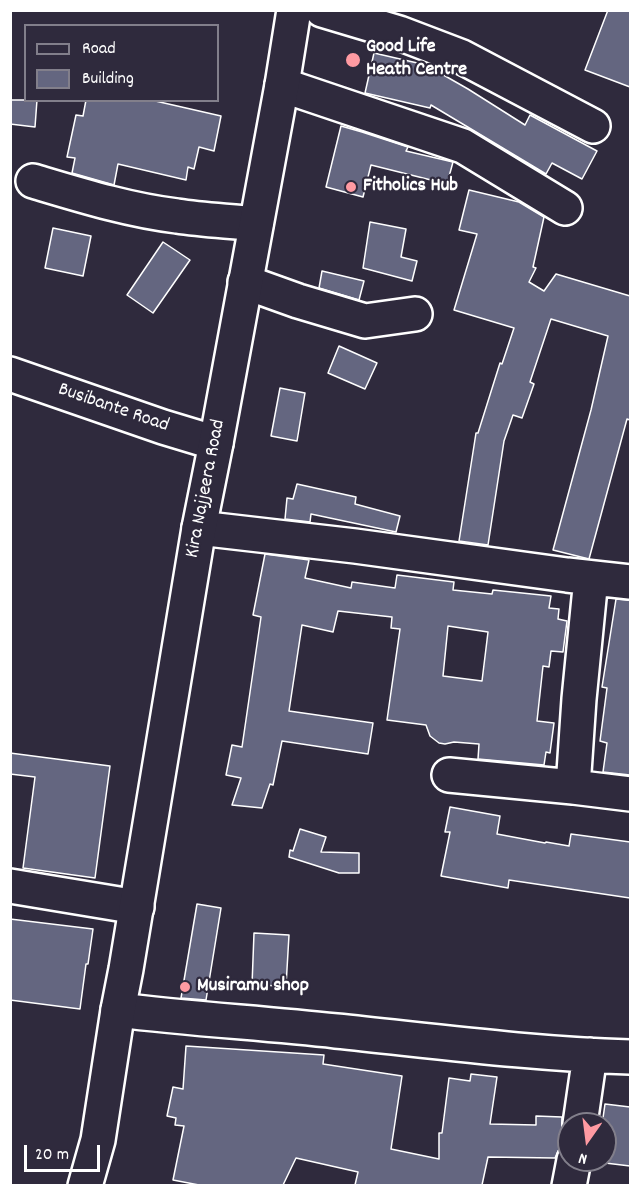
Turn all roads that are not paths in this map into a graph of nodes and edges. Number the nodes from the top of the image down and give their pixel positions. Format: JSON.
{"nodes":[{"id":1,"x":294,"y":10,"type":"edge"},
{"id":2,"x":322,"y":10,"type":"edge"},
{"id":3,"x":282,"y":85,"type":"junction"},
{"id":4,"x":593,"y":126,"type":"dead end"},
{"id":5,"x":33,"y":181,"type":"dead end"},
{"id":6,"x":565,"y":208,"type":"dead end"},
{"id":7,"x":256,"y":224,"type":"junction"},
{"id":8,"x":245,"y":282,"type":"junction"},
{"id":9,"x":415,"y":314,"type":"dead end"},
{"id":10,"x":10,"y":374,"type":"edge"},
{"id":11,"x":216,"y":443,"type":"junction"},
{"id":12,"x":199,"y":528,"type":"junction"},
{"id":13,"x":591,"y":578,"type":"junction"},
{"id":14,"x":630,"y":582,"type":"edge"},
{"id":15,"x":449,"y":775,"type":"dead end"},
{"id":16,"x":573,"y":787,"type":"junction"},
{"id":17,"x":630,"y":794,"type":"edge"},
{"id":18,"x":10,"y":886,"type":"edge"},
{"id":19,"x":136,"y":907,"type":"junction"},
{"id":20,"x":118,"y":1010,"type":"junction"},
{"id":21,"x":590,"y":1055,"type":"junction"},
{"id":22,"x":630,"y":1057,"type":"edge"},
{"id":23,"x":582,"y":1112,"type":"edge"},
{"id":24,"x":85,"y":1185,"type":"edge"}],
"edges":[{"from":1,"to":3,"type":"street","name":"Kira Najjeera Road"},
{"from":2,"to":4,"type":"street"},
{"from":3,"to":6,"type":"street"},
{"from":3,"to":7,"type":"street","name":"Kira Najjeera Road"},
{"from":5,"to":7,"type":"street"},
{"from":7,"to":8,"type":"street","name":"Kira Najjeera Road"},
{"from":8,"to":9,"type":"street"},
{"from":8,"to":11,"type":"street","name":"Kira Najjeera Road"},
{"from":10,"to":11,"type":"street","name":"Busibante Road"},
{"from":11,"to":12,"type":"street","name":"Kira Najjeera Road"},
{"from":12,"to":13,"type":"street"},
{"from":12,"to":19,"type":"street","name":"Kira Najjeera Road"},
{"from":13,"to":14,"type":"street"},
{"from":13,"to":16,"type":"street"},
{"from":15,"to":16,"type":"street"},
{"from":16,"to":17,"type":"street"},
{"from":18,"to":19,"type":"street"},
{"from":19,"to":20,"type":"street","name":"Kira Najjeera Road"},
{"from":20,"to":21,"type":"street"},
{"from":20,"to":24,"type":"street","name":"Kira Najjeera Road"},
{"from":21,"to":22,"type":"street"},
{"from":21,"to":23,"type":"street"}]}
